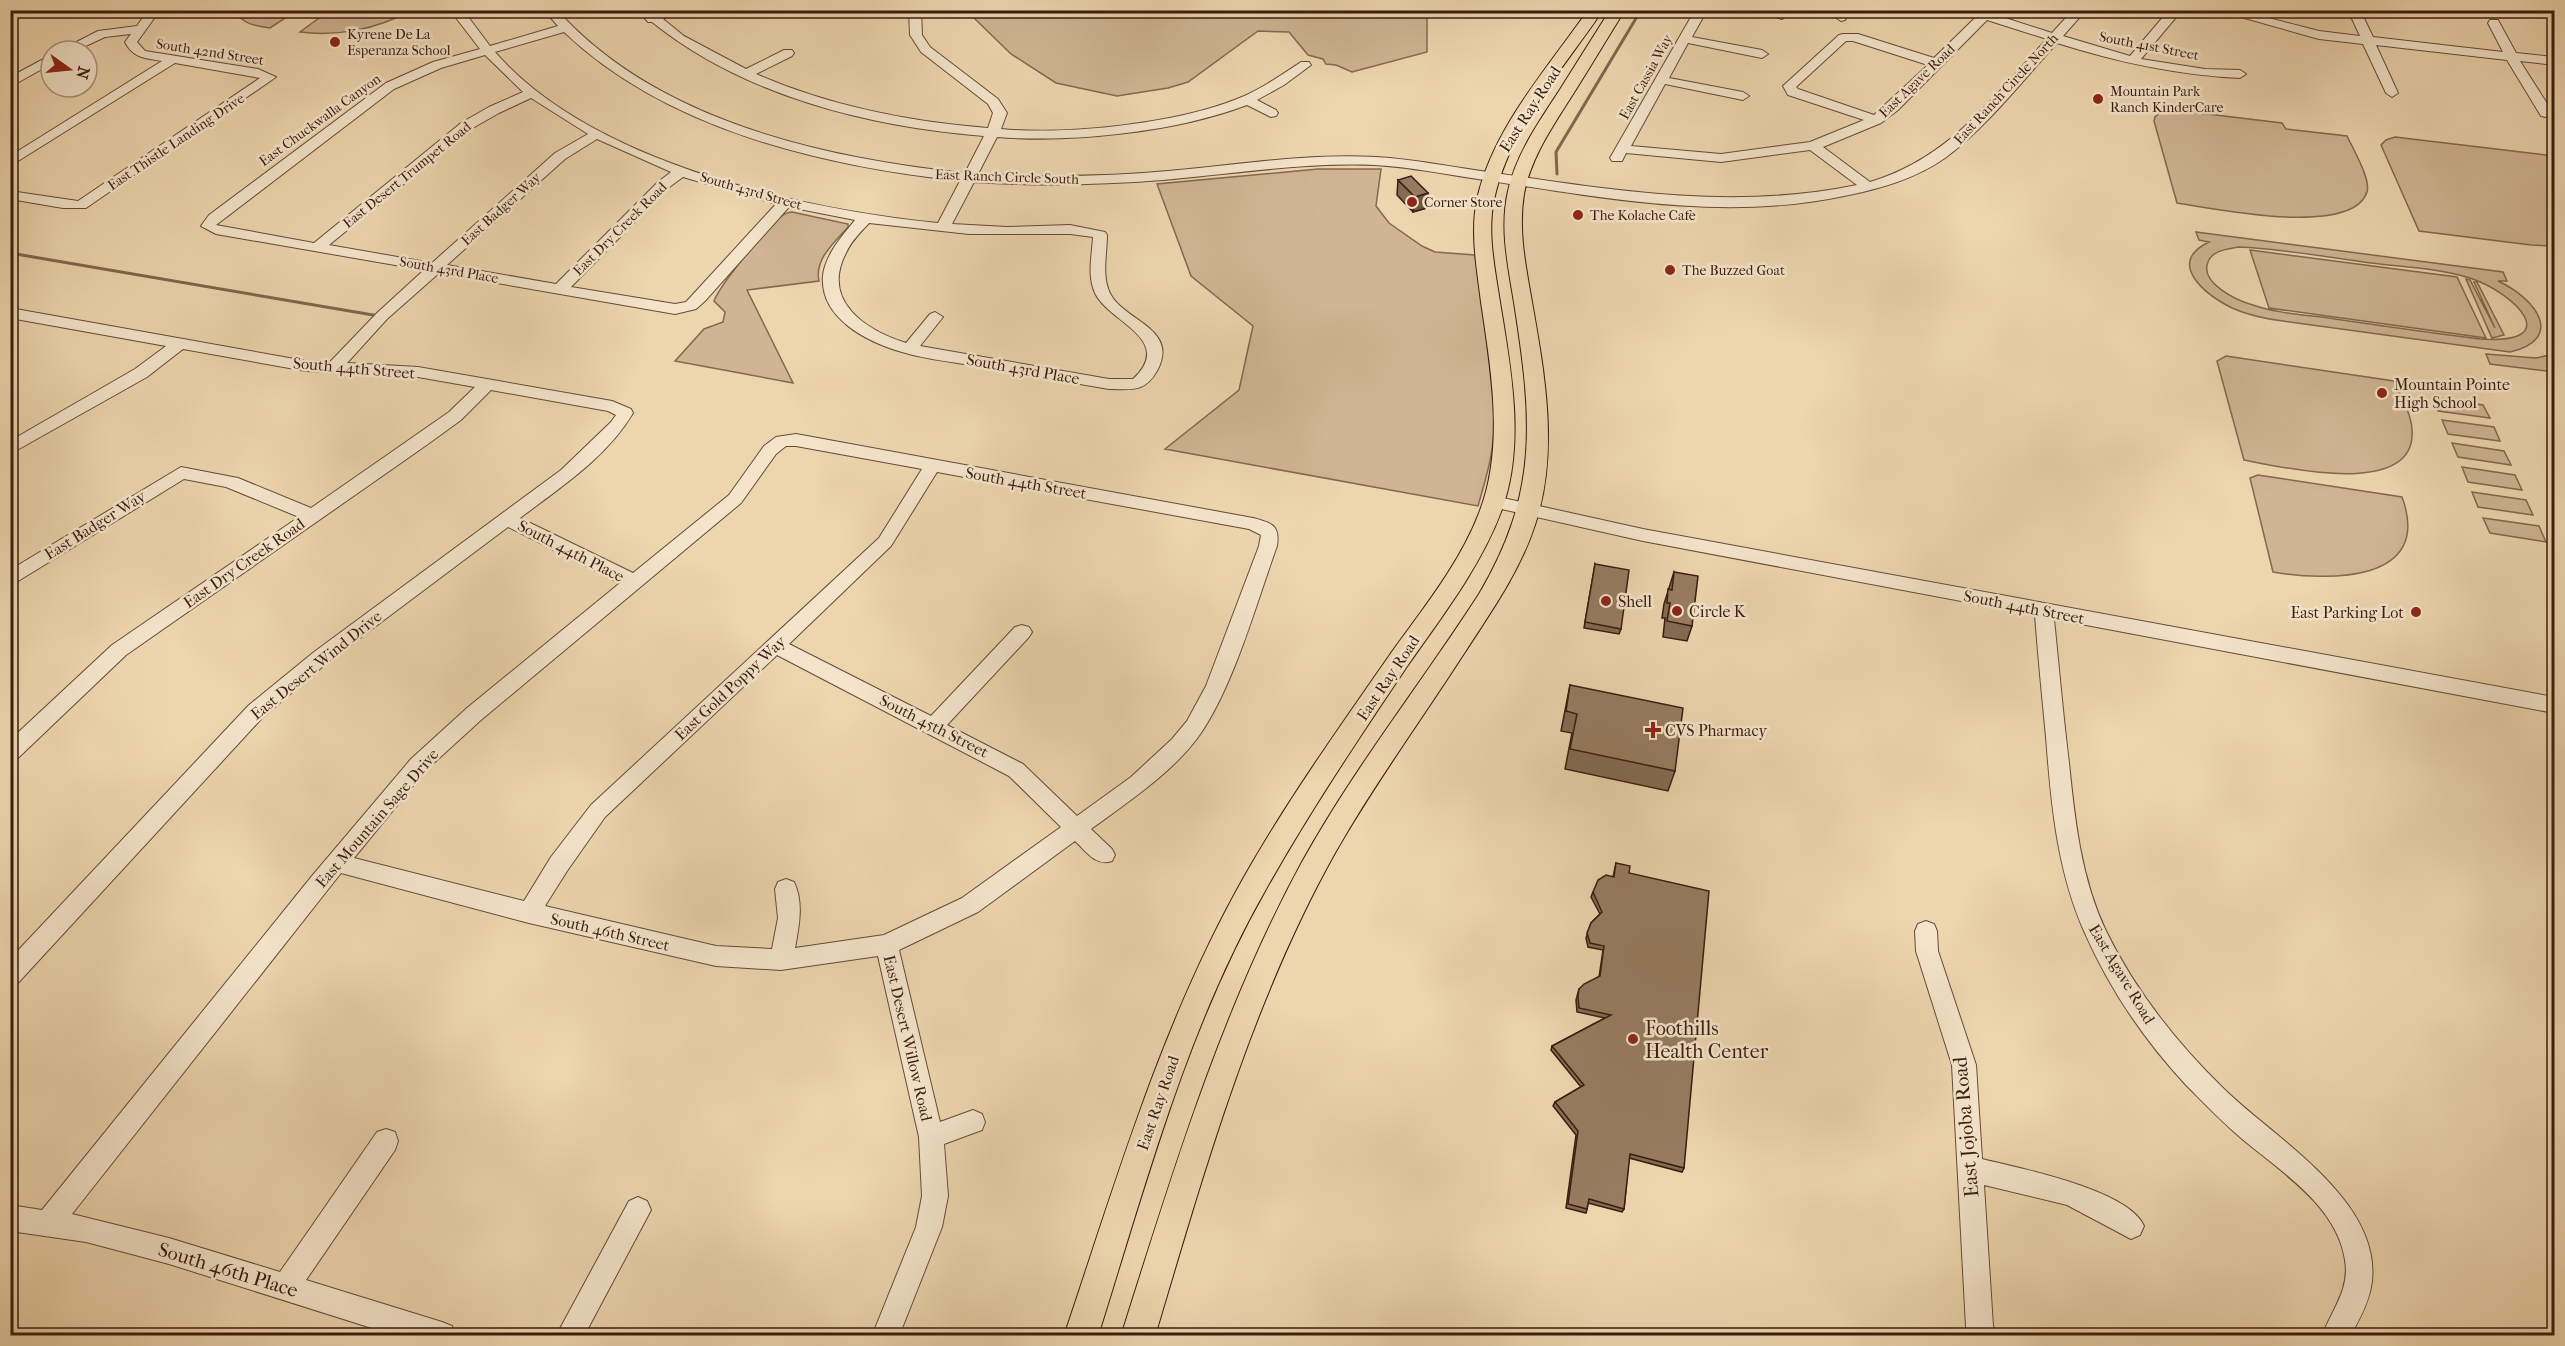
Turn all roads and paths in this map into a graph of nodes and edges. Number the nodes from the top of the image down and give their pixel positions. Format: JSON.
{"nodes":[{"id":1,"x":16,"y":10,"type":"edge"},
{"id":2,"x":154,"y":10,"type":"edge"},
{"id":3,"x":456,"y":10,"type":"edge"},
{"id":4,"x":550,"y":10,"type":"edge"},
{"id":5,"x":678,"y":10,"type":"edge"},
{"id":6,"x":915,"y":10,"type":"edge"},
{"id":7,"x":1596,"y":10,"type":"edge"},
{"id":8,"x":1618,"y":10,"type":"edge"},
{"id":9,"x":1701,"y":10,"type":"edge"},
{"id":10,"x":1758,"y":10,"type":"edge"},
{"id":11,"x":1969,"y":10,"type":"edge"},
{"id":12,"x":2080,"y":10,"type":"edge"},
{"id":13,"x":2176,"y":10,"type":"edge"},
{"id":14,"x":2222,"y":10,"type":"edge"},
{"id":15,"x":2354,"y":10,"type":"edge"},
{"id":16,"x":1988,"y":13,"type":"edge"},
{"id":17,"x":10,"y":14,"type":"edge"},
{"id":18,"x":648,"y":15,"type":"edge"},
{"id":19,"x":1782,"y":15,"type":"dead end"},
{"id":20,"x":2494,"y":23,"type":"dead end"},
{"id":21,"x":566,"y":28,"type":"junction"},
{"id":22,"x":139,"y":29,"type":"junction"},
{"id":23,"x":91,"y":39,"type":"edge"},
{"id":24,"x":1684,"y":39,"type":"junction"},
{"id":25,"x":2054,"y":39,"type":"junction"},
{"id":26,"x":2368,"y":40,"type":"junction"},
{"id":27,"x":487,"y":51,"type":"junction"},
{"id":28,"x":1569,"y":51,"type":"junction"},
{"id":29,"x":788,"y":53,"type":"dead end"},
{"id":30,"x":1762,"y":54,"type":"dead end"},
{"id":31,"x":1589,"y":55,"type":"junction"},
{"id":32,"x":2511,"y":56,"type":"junction"},
{"id":33,"x":172,"y":60,"type":"junction"},
{"id":34,"x":2133,"y":61,"type":"junction"},
{"id":35,"x":2554,"y":61,"type":"edge"},
{"id":36,"x":1936,"y":63,"type":"junction"},
{"id":37,"x":1305,"y":65,"type":"dead end"},
{"id":38,"x":39,"y":66,"type":"edge"},
{"id":39,"x":746,"y":74,"type":"junction"},
{"id":40,"x":2240,"y":74,"type":"dead end"},
{"id":41,"x":270,"y":77,"type":"joint"},
{"id":42,"x":1662,"y":80,"type":"junction"},
{"id":43,"x":10,"y":83,"type":"edge"},
{"id":44,"x":533,"y":93,"type":"junction"},
{"id":45,"x":2392,"y":93,"type":"dead end"},
{"id":46,"x":1743,"y":96,"type":"dead end"},
{"id":47,"x":1248,"y":100,"type":"junction"},
{"id":48,"x":1270,"y":113,"type":"dead end"},
{"id":49,"x":2546,"y":113,"type":"dead end"},
{"id":50,"x":1876,"y":120,"type":"junction"},
{"id":51,"x":992,"y":133,"type":"junction"},
{"id":52,"x":597,"y":134,"type":"junction"},
{"id":53,"x":1813,"y":146,"type":"junction"},
{"id":54,"x":1620,"y":154,"type":"joint"},
{"id":55,"x":10,"y":162,"type":"edge"},
{"id":56,"x":682,"y":171,"type":"junction"},
{"id":57,"x":969,"y":178,"type":"junction"},
{"id":58,"x":1505,"y":178,"type":"junction"},
{"id":59,"x":1868,"y":187,"type":"junction"},
{"id":60,"x":10,"y":195,"type":"edge"},
{"id":61,"x":786,"y":202,"type":"junction"},
{"id":62,"x":865,"y":218,"type":"junction"},
{"id":63,"x":208,"y":226,"type":"joint"},
{"id":64,"x":943,"y":227,"type":"junction"},
{"id":65,"x":318,"y":247,"type":"junction"},
{"id":66,"x":436,"y":268,"type":"junction"},
{"id":67,"x":560,"y":289,"type":"junction"},
{"id":68,"x":10,"y":313,"type":"edge"},
{"id":69,"x":935,"y":317,"type":"dead end"},
{"id":70,"x":180,"y":343,"type":"junction"},
{"id":71,"x":909,"y":349,"type":"junction"},
{"id":72,"x":334,"y":368,"type":"junction"},
{"id":73,"x":1137,"y":384,"type":"joint"},
{"id":74,"x":487,"y":385,"type":"junction"},
{"id":75,"x":625,"y":413,"type":"joint"},
{"id":76,"x":782,"y":441,"type":"joint"},
{"id":77,"x":10,"y":448,"type":"edge"},
{"id":78,"x":933,"y":465,"type":"junction"},
{"id":79,"x":1494,"y":502,"type":"junction"},
{"id":80,"x":1529,"y":510,"type":"junction"},
{"id":81,"x":312,"y":516,"type":"junction"},
{"id":82,"x":508,"y":519,"type":"junction"},
{"id":83,"x":1270,"y":532,"type":"joint"},
{"id":84,"x":10,"y":579,"type":"edge"},
{"id":85,"x":634,"y":582,"type":"junction"},
{"id":86,"x":2044,"y":610,"type":"junction"},
{"id":87,"x":1022,"y":632,"type":"dead end"},
{"id":88,"x":775,"y":645,"type":"junction"},
{"id":89,"x":2554,"y":705,"type":"edge"},
{"id":90,"x":934,"y":726,"type":"junction"},
{"id":91,"x":10,"y":753,"type":"edge"},
{"id":92,"x":1077,"y":828,"type":"junction"},
{"id":93,"x":1104,"y":855,"type":"dead end"},
{"id":94,"x":337,"y":863,"type":"junction"},
{"id":95,"x":786,"y":889,"type":"dead end"},
{"id":96,"x":529,"y":913,"type":"junction"},
{"id":97,"x":1926,"y":931,"type":"dead end"},
{"id":98,"x":887,"y":945,"type":"junction"},
{"id":99,"x":781,"y":960,"type":"junction"},
{"id":100,"x":10,"y":976,"type":"edge"},
{"id":101,"x":973,"y":1122,"type":"dead end"},
{"id":102,"x":931,"y":1137,"type":"junction"},
{"id":103,"x":387,"y":1141,"type":"dead end"},
{"id":104,"x":1970,"y":1169,"type":"junction"},
{"id":105,"x":638,"y":1210,"type":"dead end"},
{"id":106,"x":10,"y":1218,"type":"edge"},
{"id":107,"x":50,"y":1222,"type":"junction"},
{"id":108,"x":2132,"y":1226,"type":"dead end"},
{"id":109,"x":286,"y":1287,"type":"junction"},
{"id":110,"x":1985,"y":1333,"type":"edge"},
{"id":111,"x":442,"y":1335,"type":"edge"},
{"id":112,"x":569,"y":1335,"type":"edge"},
{"id":113,"x":885,"y":1335,"type":"edge"},
{"id":114,"x":1081,"y":1335,"type":"edge"},
{"id":115,"x":1138,"y":1335,"type":"edge"},
{"id":116,"x":2336,"y":1335,"type":"edge"}],
"edges":[{"from":1,"to":17,"type":"street"},
{"from":2,"to":22,"type":"street"},
{"from":3,"to":27,"type":"street","name":"South 43rd Street"},
{"from":4,"to":21,"type":"street","name":"East Ranch Circle South"},
{"from":5,"to":18,"type":"street"},
{"from":6,"to":51,"type":"street"},
{"from":7,"to":28,"type":"main road","name":"East Ray Road"},
{"from":8,"to":31,"type":"main road","name":"East Ray Road"},
{"from":9,"to":24,"type":"street","name":"East Cassia Way"},
{"from":10,"to":19,"type":"street"},
{"from":11,"to":16,"type":"street","name":"South 41st Street"},
{"from":12,"to":25,"type":"street","name":"East Ranch Circle North"},
{"from":13,"to":34,"type":"street"},
{"from":14,"to":26,"type":"street"},
{"from":15,"to":26,"type":"street"},
{"from":16,"to":25,"type":"street","name":"South 41st Street"},
{"from":16,"to":36,"type":"street","name":"East Agave Road"},
{"from":18,"to":39,"type":"street"},
{"from":20,"to":32,"type":"street"},
{"from":21,"to":27,"type":"street","name":"East Chuckwalla Canyon"},
{"from":21,"to":57,"type":"street","name":"East Ranch Circle South"},
{"from":22,"to":23,"type":"street"},
{"from":22,"to":33,"type":"street","name":"South 42nd Street"},
{"from":24,"to":30,"type":"street"},
{"from":24,"to":42,"type":"street","name":"East Cassia Way"},
{"from":25,"to":34,"type":"street","name":"South 41st Street"},
{"from":25,"to":59,"type":"street","name":"East Ranch Circle North"},
{"from":26,"to":32,"type":"street"},
{"from":26,"to":45,"type":"street"},
{"from":27,"to":44,"type":"street","name":"South 43rd Street"},
{"from":27,"to":63,"type":"street","name":"East Chuckwalla Canyon"},
{"from":28,"to":31,"type":"main road"},
{"from":28,"to":58,"type":"main road","name":"East Ray Road"},
{"from":29,"to":39,"type":"street"},
{"from":31,"to":58,"type":"main road","name":"East Ray Road"},
{"from":32,"to":35,"type":"street"},
{"from":32,"to":49,"type":"street"},
{"from":33,"to":41,"type":"street","name":"South 42nd Street"},
{"from":33,"to":55,"type":"street"},
{"from":34,"to":40,"type":"street","name":"South 41st Street"},
{"from":36,"to":50,"type":"street","name":"East Agave Road"},
{"from":36,"to":50,"type":"street"},
{"from":37,"to":47,"type":"street"},
{"from":38,"to":43,"type":"street"},
{"from":39,"to":51,"type":"street"},
{"from":41,"to":60,"type":"street","name":"East Thistle Landing Drive"},
{"from":42,"to":46,"type":"street"},
{"from":42,"to":54,"type":"street","name":"East Cassia Way"},
{"from":44,"to":52,"type":"street","name":"South 43rd Street"},
{"from":44,"to":65,"type":"street","name":"East Desert Trumpet Road"},
{"from":47,"to":48,"type":"street"},
{"from":47,"to":51,"type":"street"},
{"from":50,"to":53,"type":"street","name":"East Agave Road"},
{"from":51,"to":57,"type":"street"},
{"from":52,"to":56,"type":"street","name":"South 43rd Street"},
{"from":52,"to":66,"type":"street","name":"East Badger Way"},
{"from":53,"to":54,"type":"street","name":"East Agave Road"},
{"from":53,"to":59,"type":"street"},
{"from":56,"to":61,"type":"street","name":"South 43rd Street"},
{"from":56,"to":67,"type":"street","name":"East Dry Creek Road"},
{"from":57,"to":58,"type":"street","name":"East Ranch Circle South"},
{"from":57,"to":64,"type":"street"},
{"from":58,"to":59,"type":"street","name":"East Ranch Circle North"},
{"from":58,"to":79,"type":"main road","name":"East Ray Road"},
{"from":58,"to":80,"type":"main road","name":"East Ray Road"},
{"from":61,"to":62,"type":"street","name":"South 43rd Street"},
{"from":61,"to":67,"type":"street","name":"South 43rd Place"},
{"from":62,"to":64,"type":"street","name":"South 43rd Street"},
{"from":62,"to":71,"type":"street","name":"South 43rd Place"},
{"from":63,"to":65,"type":"street","name":"South 43rd Place"},
{"from":64,"to":73,"type":"street","name":"South 43rd Street"},
{"from":65,"to":66,"type":"street","name":"South 43rd Place"},
{"from":66,"to":67,"type":"street","name":"South 43rd Place"},
{"from":66,"to":72,"type":"street","name":"East Badger Way"},
{"from":68,"to":70,"type":"street","name":"South 44th Street"},
{"from":69,"to":71,"type":"street"},
{"from":70,"to":72,"type":"street","name":"South 44th Street"},
{"from":70,"to":77,"type":"street"},
{"from":71,"to":73,"type":"street","name":"South 43rd Place"},
{"from":72,"to":74,"type":"street","name":"South 44th Street"},
{"from":74,"to":75,"type":"street","name":"South 44th Street"},
{"from":74,"to":81,"type":"street","name":"East Dry Creek Road"},
{"from":75,"to":82,"type":"street","name":"East Desert Wind Drive"},
{"from":76,"to":78,"type":"street","name":"South 44th Street"},
{"from":76,"to":85,"type":"street","name":"East Mountain Sage Drive"},
{"from":78,"to":83,"type":"street","name":"South 44th Street"},
{"from":78,"to":88,"type":"street","name":"East Gold Poppy Way"},
{"from":79,"to":80,"type":"street","name":"South 44th Street"},
{"from":79,"to":114,"type":"main road","name":"East Ray Road"},
{"from":80,"to":86,"type":"street","name":"South 44th Street"},
{"from":80,"to":115,"type":"main road","name":"East Ray Road"},
{"from":81,"to":84,"type":"street","name":"East Badger Way"},
{"from":81,"to":91,"type":"street","name":"East Dry Creek Road"},
{"from":82,"to":85,"type":"street","name":"South 44th Place"},
{"from":82,"to":100,"type":"street","name":"East Desert Wind Drive"},
{"from":83,"to":92,"type":"street","name":"East Desert Willow Road"},
{"from":85,"to":94,"type":"street","name":"East Mountain Sage Drive"},
{"from":86,"to":89,"type":"street","name":"South 44th Street"},
{"from":86,"to":116,"type":"street","name":"East Agave Road"},
{"from":87,"to":90,"type":"street"},
{"from":88,"to":90,"type":"street","name":"South 45th Street"},
{"from":88,"to":96,"type":"street","name":"East Gold Poppy Way"},
{"from":90,"to":92,"type":"street","name":"South 45th Street"},
{"from":92,"to":93,"type":"street"},
{"from":92,"to":98,"type":"street","name":"East Desert Willow Road"},
{"from":94,"to":96,"type":"street","name":"South 46th Street"},
{"from":94,"to":107,"type":"street","name":"East Mountain Sage Drive"},
{"from":95,"to":99,"type":"street"},
{"from":96,"to":99,"type":"street","name":"South 46th Street"},
{"from":97,"to":104,"type":"street","name":"East Jojoba Road"},
{"from":98,"to":99,"type":"street","name":"South 46th Street"},
{"from":98,"to":102,"type":"street","name":"East Desert Willow Road"},
{"from":101,"to":102,"type":"street","name":"East Desert Willow Road"},
{"from":102,"to":113,"type":"street","name":"East Desert Willow Road"},
{"from":103,"to":109,"type":"street"},
{"from":104,"to":108,"type":"street"},
{"from":104,"to":110,"type":"street","name":"East Jojoba Road"},
{"from":105,"to":112,"type":"street"},
{"from":106,"to":107,"type":"street","name":"South 46th Place"},
{"from":107,"to":109,"type":"street","name":"South 46th Place"},
{"from":109,"to":111,"type":"street","name":"South 46th Place"}]}
